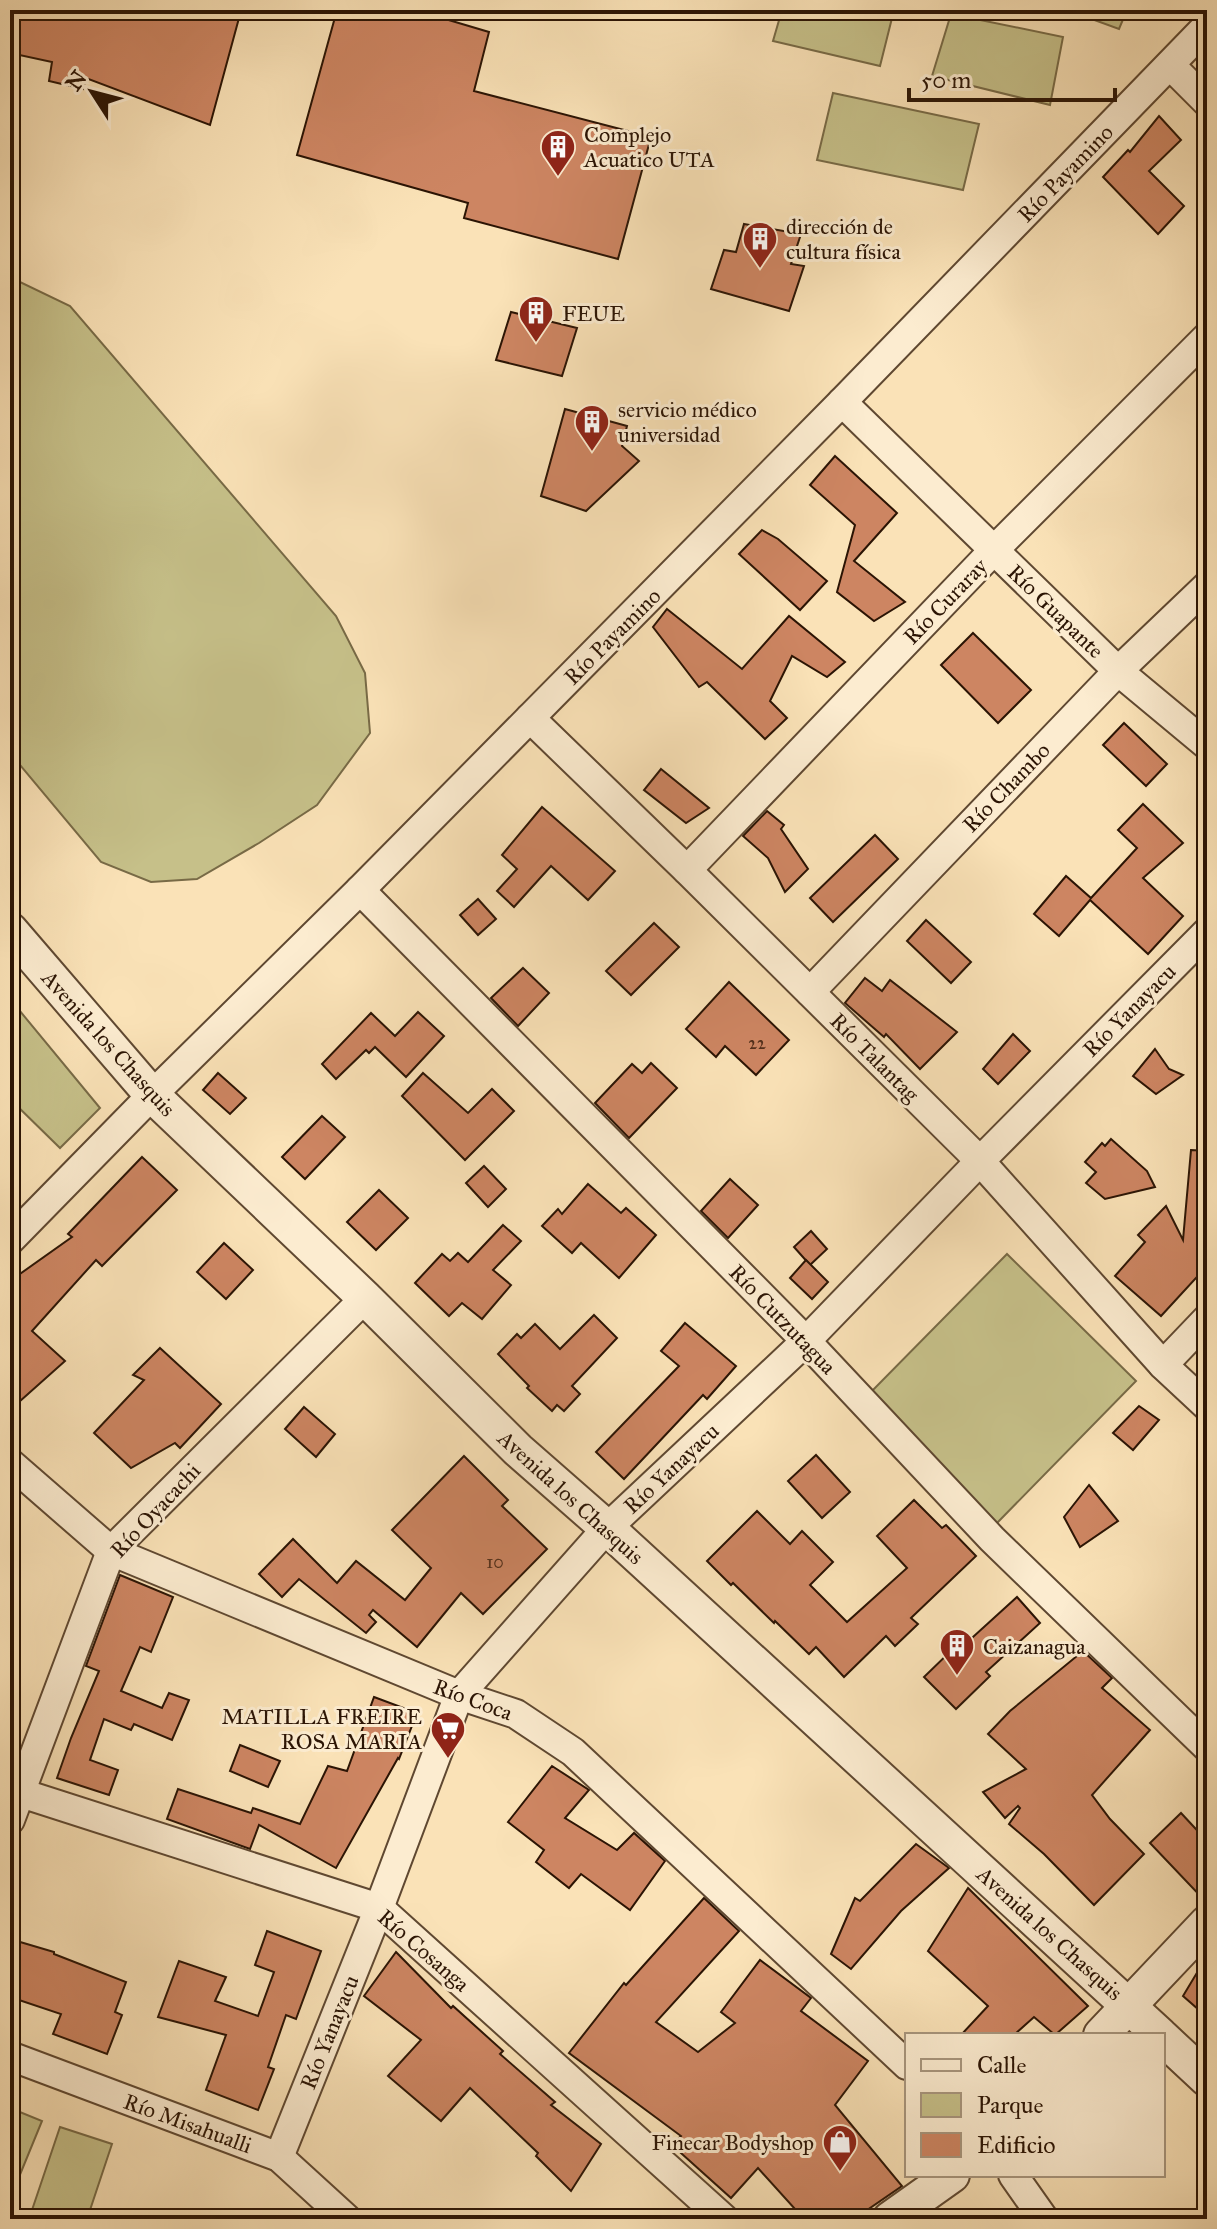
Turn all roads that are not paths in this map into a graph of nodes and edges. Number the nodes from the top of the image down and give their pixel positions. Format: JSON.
{"nodes":[{"id":1,"x":1207,"y":26,"type":"edge"},
{"id":2,"x":1170,"y":65,"type":"junction"},
{"id":3,"x":1207,"y":102,"type":"edge"},
{"id":4,"x":1207,"y":337,"type":"edge"},
{"id":5,"x":842,"y":402,"type":"junction"},
{"id":6,"x":994,"y":550,"type":"junction"},
{"id":7,"x":1207,"y":586,"type":"edge"},
{"id":8,"x":1118,"y":671,"type":"junction"},
{"id":9,"x":530,"y":718,"type":"junction"},
{"id":10,"x":1207,"y":745,"type":"edge"},
{"id":11,"x":687,"y":870,"type":"junction"},
{"id":12,"x":360,"y":890,"type":"junction"},
{"id":13,"x":10,"y":930,"type":"edge"},
{"id":14,"x":1207,"y":932,"type":"edge"},
{"id":15,"x":810,"y":992,"type":"junction"},
{"id":16,"x":152,"y":1095,"type":"junction"},
{"id":17,"x":980,"y":1161,"type":"junction"},
{"id":18,"x":10,"y":1240,"type":"edge"},
{"id":19,"x":365,"y":1298,"type":"junction"},
{"id":20,"x":1207,"y":1319,"type":"edge"},
{"id":21,"x":806,"y":1341,"type":"junction"},
{"id":22,"x":1163,"y":1365,"type":"junction"},
{"id":23,"x":1207,"y":1406,"type":"edge"},
{"id":24,"x":10,"y":1463,"type":"edge"},
{"id":25,"x":607,"y":1528,"type":"junction"},
{"id":26,"x":111,"y":1551,"type":"junction"},
{"id":27,"x":459,"y":1695,"type":"junction"},
{"id":28,"x":1207,"y":1747,"type":"edge"},
{"id":29,"x":15,"y":1788,"type":"edge"},
{"id":30,"x":10,"y":1820,"type":"edge"},
{"id":31,"x":379,"y":1908,"type":"junction"},
{"id":32,"x":1207,"y":1923,"type":"edge"},
{"id":33,"x":1129,"y":2005,"type":"junction"},
{"id":34,"x":1103,"y":2033,"type":"edge"},
{"id":35,"x":1159,"y":2033,"type":"edge"},
{"id":36,"x":1165,"y":2039,"type":"edge"},
{"id":37,"x":10,"y":2056,"type":"edge"},
{"id":38,"x":905,"y":2063,"type":"edge"},
{"id":39,"x":1207,"y":2079,"type":"edge"},
{"id":40,"x":279,"y":2157,"type":"junction"},
{"id":41,"x":949,"y":2177,"type":"edge"},
{"id":42,"x":1014,"y":2177,"type":"edge"},
{"id":43,"x":347,"y":2219,"type":"edge"},
{"id":44,"x":724,"y":2219,"type":"edge"},
{"id":45,"x":890,"y":2219,"type":"edge"},
{"id":46,"x":1044,"y":2219,"type":"edge"}],
"edges":[{"from":1,"to":2,"type":"street","name":"Río Payamino"},
{"from":2,"to":3,"type":"street"},
{"from":2,"to":5,"type":"street","name":"Río Payamino"},
{"from":4,"to":6,"type":"street","name":"Río Curaray"},
{"from":5,"to":6,"type":"street","name":"Río Guapante"},
{"from":5,"to":9,"type":"street","name":"Río Payamino"},
{"from":6,"to":8,"type":"street","name":"Río Guapante"},
{"from":6,"to":11,"type":"street","name":"Río Curaray"},
{"from":7,"to":8,"type":"street","name":"Río Chambo"},
{"from":8,"to":10,"type":"street","name":"Río Guapante"},
{"from":8,"to":15,"type":"street","name":"Río Chambo"},
{"from":9,"to":11,"type":"street","name":"Río Talantag"},
{"from":9,"to":12,"type":"street","name":"Río Payamino"},
{"from":11,"to":15,"type":"street","name":"Río Talantag"},
{"from":12,"to":16,"type":"street","name":"Río Payamino"},
{"from":12,"to":21,"type":"street","name":"Río Cutzutagua"},
{"from":13,"to":16,"type":"street","name":"Avenida los Chasquis"},
{"from":14,"to":17,"type":"street","name":"Río Yanayacu"},
{"from":15,"to":17,"type":"street","name":"Río Talantag"},
{"from":16,"to":18,"type":"street","name":"Río Payamino"},
{"from":16,"to":19,"type":"street","name":"Avenida los Chasquis"},
{"from":17,"to":21,"type":"street","name":"Río Yanayacu"},
{"from":17,"to":22,"type":"street","name":"Río Talantag"},
{"from":19,"to":25,"type":"street","name":"Avenida los Chasquis"},
{"from":19,"to":26,"type":"street","name":"Río Oyacachi"},
{"from":20,"to":22,"type":"street"},
{"from":21,"to":25,"type":"street","name":"Río Yanayacu"},
{"from":21,"to":28,"type":"street","name":"Río Cutzutagua"},
{"from":22,"to":23,"type":"street","name":"Río Talantag"},
{"from":24,"to":26,"type":"street","name":"Río Coca"},
{"from":25,"to":27,"type":"street","name":"Río Yanayacu"},
{"from":25,"to":33,"type":"street","name":"Avenida los Chasquis"},
{"from":26,"to":27,"type":"street","name":"Río Coca"},
{"from":26,"to":29,"type":"street","name":"Río Oyacachi"},
{"from":27,"to":31,"type":"street","name":"Río Yanayacu"},
{"from":27,"to":38,"type":"street","name":"Río Coca"},
{"from":29,"to":30,"type":"street","name":"Río Oyacachi"},
{"from":29,"to":31,"type":"street","name":"Río Cosanga"},
{"from":31,"to":40,"type":"street","name":"Río Yanayacu"},
{"from":31,"to":44,"type":"street","name":"Río Cosanga"},
{"from":32,"to":33,"type":"street"},
{"from":33,"to":34,"type":"street"},
{"from":33,"to":35,"type":"street","name":"Avenida los Chasquis"},
{"from":36,"to":39,"type":"street","name":"Avenida los Chasquis"},
{"from":37,"to":40,"type":"street","name":"Río Misahualli"},
{"from":40,"to":43,"type":"street","name":"Río Misahualli"},
{"from":41,"to":45,"type":"street"},
{"from":42,"to":46,"type":"street"}]}
